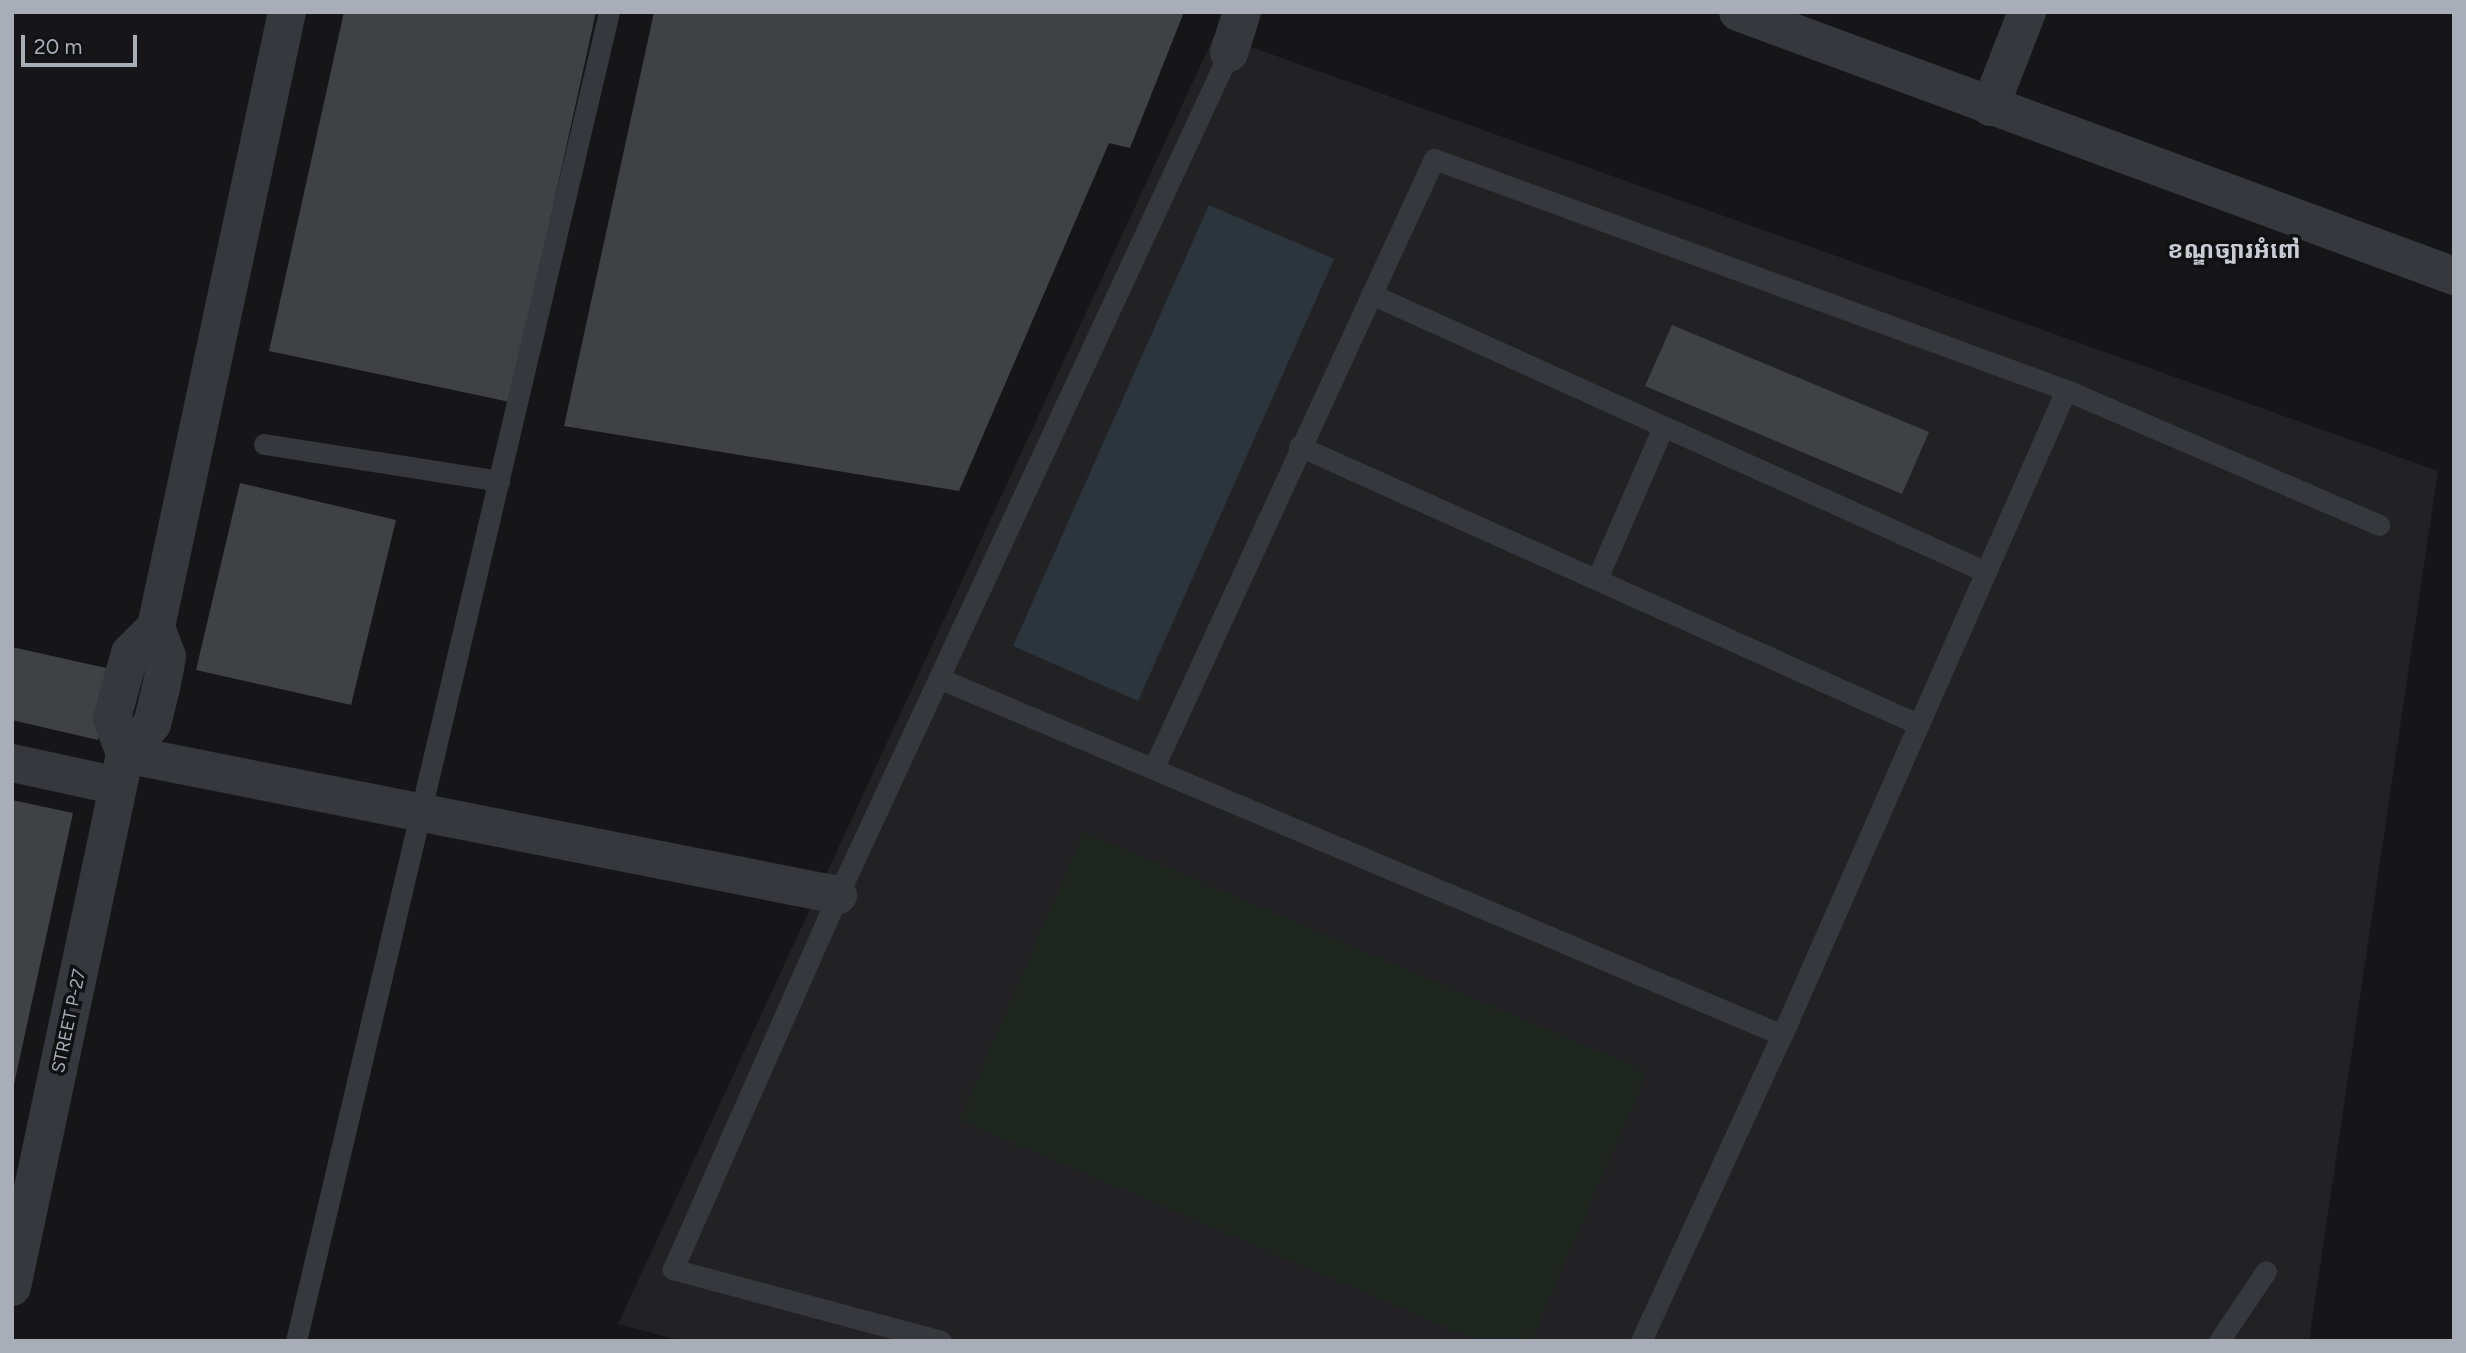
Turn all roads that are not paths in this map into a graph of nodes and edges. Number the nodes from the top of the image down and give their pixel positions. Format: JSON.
{"nodes":[{"id":1,"x":288,"y":12,"type":"edge"},
{"id":2,"x":609,"y":12,"type":"edge"},
{"id":3,"x":1242,"y":12,"type":"edge"},
{"id":4,"x":1738,"y":12,"type":"edge"},
{"id":5,"x":2027,"y":12,"type":"edge"},
{"id":6,"x":1229,"y":53,"type":"joint"},
{"id":7,"x":1990,"y":107,"type":"junction"},
{"id":8,"x":2454,"y":276,"type":"edge"},
{"id":9,"x":1371,"y":294,"type":"junction"},
{"id":10,"x":2066,"y":390,"type":"junction"},
{"id":11,"x":1663,"y":427,"type":"junction"},
{"id":12,"x":264,"y":444,"type":"dead end"},
{"id":13,"x":1299,"y":446,"type":"junction"},
{"id":14,"x":499,"y":481,"type":"junction"},
{"id":15,"x":2379,"y":526,"type":"dead end"},
{"id":16,"x":1986,"y":572,"type":"junction"},
{"id":17,"x":1597,"y":579,"type":"junction"},
{"id":18,"x":156,"y":626,"type":"junction"},
{"id":19,"x":942,"y":679,"type":"junction"},
{"id":20,"x":1918,"y":724,"type":"junction"},
{"id":21,"x":12,"y":763,"type":"edge"},
{"id":22,"x":1154,"y":767,"type":"junction"},
{"id":23,"x":121,"y":770,"type":"junction"},
{"id":24,"x":422,"y":808,"type":"junction"},
{"id":25,"x":838,"y":895,"type":"junction"},
{"id":26,"x":1782,"y":1035,"type":"junction"},
{"id":27,"x":2266,"y":1271,"type":"dead end"},
{"id":28,"x":12,"y":1287,"type":"edge"},
{"id":29,"x":296,"y":1341,"type":"edge"},
{"id":30,"x":941,"y":1341,"type":"edge"},
{"id":31,"x":1641,"y":1341,"type":"edge"},
{"id":32,"x":2219,"y":1341,"type":"edge"}],
"edges":[{"from":1,"to":18,"type":"street"},
{"from":2,"to":14,"type":"lane"},
{"from":3,"to":6,"type":"street"},
{"from":4,"to":7,"type":"street"},
{"from":5,"to":7,"type":"street"},
{"from":6,"to":19,"type":"lane"},
{"from":7,"to":8,"type":"street"},
{"from":9,"to":10,"type":"lane"},
{"from":9,"to":11,"type":"lane"},
{"from":9,"to":13,"type":"lane"},
{"from":10,"to":15,"type":"lane"},
{"from":10,"to":16,"type":"lane"},
{"from":11,"to":16,"type":"lane"},
{"from":11,"to":17,"type":"lane"},
{"from":12,"to":14,"type":"lane"},
{"from":13,"to":17,"type":"lane"},
{"from":13,"to":22,"type":"lane"},
{"from":14,"to":24,"type":"lane"},
{"from":16,"to":20,"type":"lane"},
{"from":17,"to":20,"type":"lane"},
{"from":18,"to":23,"type":"street"},
{"from":18,"to":23,"type":"street"},
{"from":19,"to":22,"type":"lane"},
{"from":19,"to":25,"type":"lane"},
{"from":20,"to":26,"type":"lane"},
{"from":21,"to":23,"type":"street"},
{"from":22,"to":26,"type":"lane"},
{"from":23,"to":24,"type":"street"},
{"from":23,"to":28,"type":"street","name":"STREET P-27"},
{"from":24,"to":25,"type":"street"},
{"from":24,"to":29,"type":"lane"},
{"from":25,"to":30,"type":"lane"},
{"from":26,"to":31,"type":"lane"},
{"from":27,"to":32,"type":"lane"}]}
